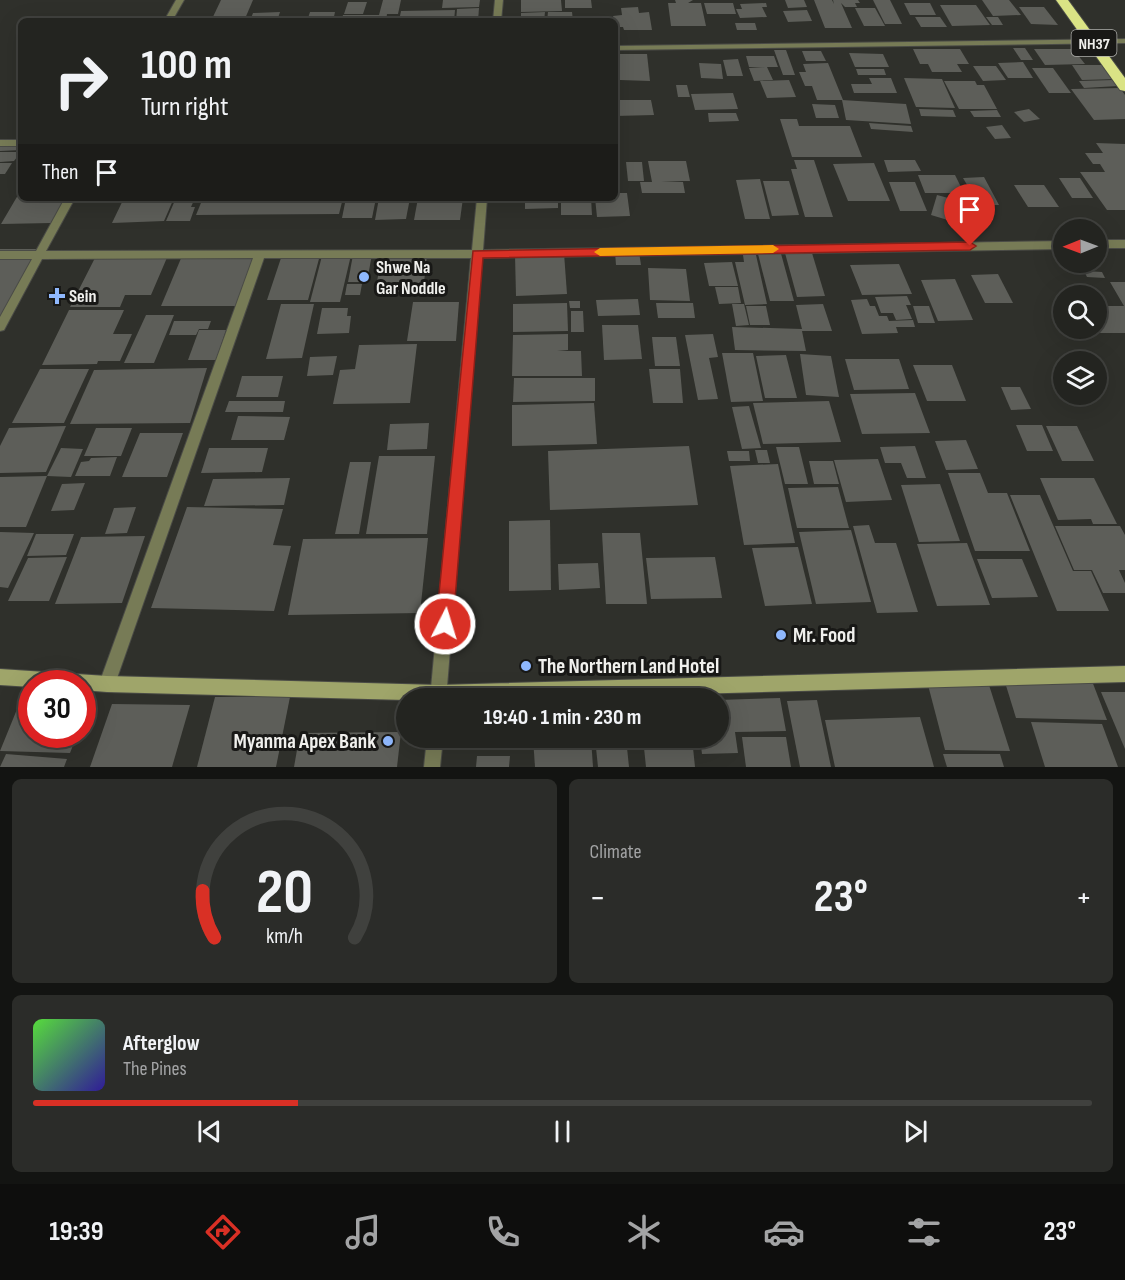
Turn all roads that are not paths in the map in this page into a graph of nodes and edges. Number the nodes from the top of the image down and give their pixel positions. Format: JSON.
{"nodes":[{"id":1,"x":180,"y":0,"type":"edge"},
{"id":2,"x":499,"y":0,"type":"edge"},
{"id":3,"x":1062,"y":0,"type":"edge"},
{"id":4,"x":170,"y":18,"type":"edge"},
{"id":5,"x":497,"y":18,"type":"edge"},
{"id":6,"x":1093,"y":42,"type":"junction"},
{"id":7,"x":1125,"y":42,"type":"edge"},
{"id":8,"x":618,"y":48,"type":"edge"},
{"id":9,"x":1125,"y":87,"type":"edge"},
{"id":10,"x":0,"y":143,"type":"edge"},
{"id":11,"x":18,"y":143,"type":"edge"},
{"id":12,"x":68,"y":201,"type":"edge"},
{"id":13,"x":482,"y":201,"type":"edge"},
{"id":14,"x":1107,"y":244,"type":"edge"},
{"id":15,"x":1125,"y":244,"type":"edge"},
{"id":16,"x":1053,"y":245,"type":"edge"},
{"id":17,"x":260,"y":254,"type":"junction"},
{"id":18,"x":477,"y":254,"type":"junction"},
{"id":19,"x":0,"y":255,"type":"edge"},
{"id":20,"x":39,"y":255,"type":"junction"},
{"id":21,"x":0,"y":327,"type":"edge"},
{"id":22,"x":1125,"y":674,"type":"edge"},
{"id":23,"x":0,"y":677,"type":"edge"},
{"id":24,"x":107,"y":684,"type":"junction"},
{"id":25,"x":440,"y":688,"type":"edge"},
{"id":26,"x":688,"y":688,"type":"edge"},
{"id":27,"x":396,"y":694,"type":"edge"},
{"id":28,"x":434,"y":748,"type":"edge"},
{"id":29,"x":432,"y":767,"type":"edge"}],
"edges":[{"from":1,"to":4,"type":"street"},
{"from":2,"to":5,"type":"street"},
{"from":3,"to":6,"type":"highway","number":"NH37"},
{"from":6,"to":7,"type":"street"},
{"from":6,"to":8,"type":"street"},
{"from":6,"to":9,"type":"highway","number":"NH37"},
{"from":10,"to":11,"type":"street"},
{"from":12,"to":20,"type":"street"},
{"from":13,"to":18,"type":"street"},
{"from":14,"to":15,"type":"street"},
{"from":16,"to":18,"type":"street"},
{"from":17,"to":18,"type":"street"},
{"from":17,"to":20,"type":"street"},
{"from":17,"to":24,"type":"street"},
{"from":18,"to":25,"type":"street"},
{"from":19,"to":20,"type":"street"},
{"from":20,"to":21,"type":"street"},
{"from":22,"to":26,"type":"main road"},
{"from":23,"to":24,"type":"main road"},
{"from":24,"to":27,"type":"main road"},
{"from":28,"to":29,"type":"street"}]}
